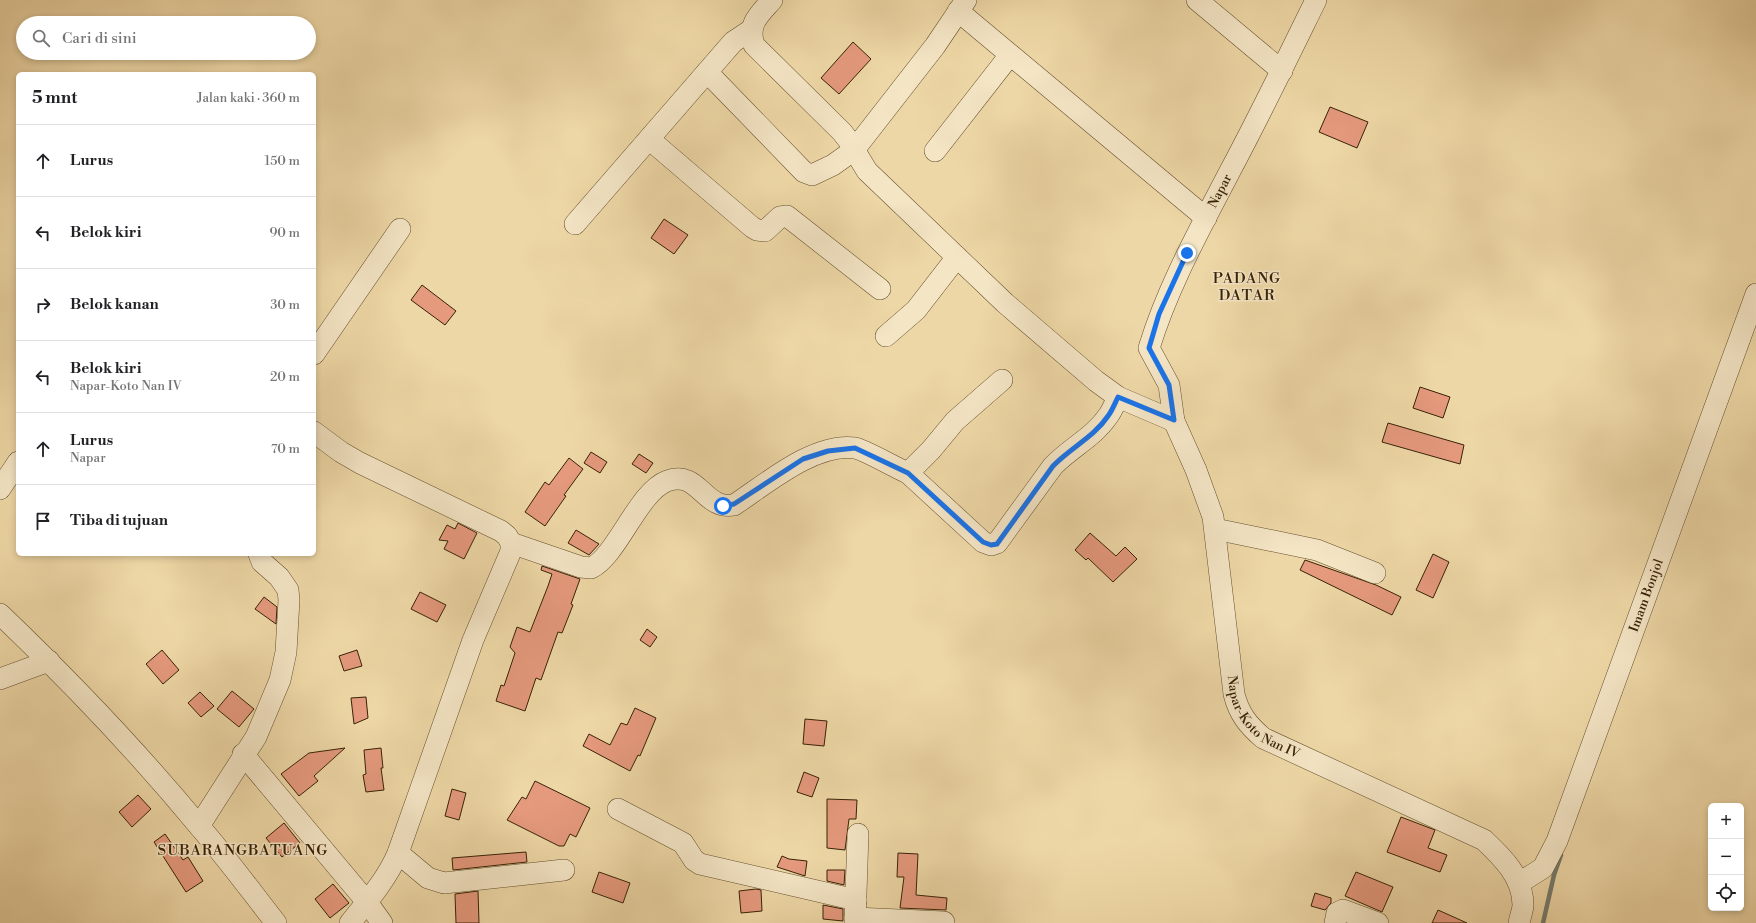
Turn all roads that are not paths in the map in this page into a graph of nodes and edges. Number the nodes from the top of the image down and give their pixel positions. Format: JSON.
{"nodes":[{"id":1,"x":1197,"y":0,"type":"edge"},
{"id":2,"x":1316,"y":0,"type":"edge"},
{"id":3,"x":769,"y":1,"type":"edge"},
{"id":4,"x":962,"y":6,"type":"edge"},
{"id":5,"x":751,"y":30,"type":"junction"},
{"id":6,"x":1010,"y":55,"type":"junction"},
{"id":7,"x":1282,"y":71,"type":"junction"},
{"id":8,"x":707,"y":72,"type":"junction"},
{"id":9,"x":650,"y":139,"type":"junction"},
{"id":10,"x":854,"y":150,"type":"junction"},
{"id":11,"x":934,"y":151,"type":"dead end"},
{"id":12,"x":1206,"y":218,"type":"junction"},
{"id":13,"x":575,"y":224,"type":"dead end"},
{"id":14,"x":400,"y":229,"type":"dead end"},
{"id":15,"x":957,"y":257,"type":"junction"},
{"id":16,"x":880,"y":289,"type":"dead end"},
{"id":17,"x":1756,"y":294,"type":"edge"},
{"id":18,"x":886,"y":336,"type":"dead end"},
{"id":19,"x":316,"y":351,"type":"edge"},
{"id":20,"x":1002,"y":380,"type":"dead end"},
{"id":21,"x":1169,"y":385,"type":"joint"},
{"id":22,"x":1118,"y":397,"type":"junction"},
{"id":23,"x":1174,"y":420,"type":"junction"},
{"id":24,"x":316,"y":437,"type":"edge"},
{"id":25,"x":16,"y":465,"type":"edge"},
{"id":26,"x":908,"y":473,"type":"junction"},
{"id":27,"x":0,"y":489,"type":"edge"},
{"id":28,"x":1215,"y":529,"type":"junction"},
{"id":29,"x":511,"y":543,"type":"junction"},
{"id":30,"x":260,"y":556,"type":"edge"},
{"id":31,"x":1375,"y":573,"type":"dead end"},
{"id":32,"x":0,"y":614,"type":"edge"},
{"id":33,"x":49,"y":661,"type":"junction"},
{"id":34,"x":0,"y":678,"type":"edge"},
{"id":35,"x":243,"y":754,"type":"junction"},
{"id":36,"x":618,"y":809,"type":"dead end"},
{"id":37,"x":199,"y":826,"type":"junction"},
{"id":38,"x":858,"y":834,"type":"dead end"},
{"id":39,"x":398,"y":853,"type":"junction"},
{"id":40,"x":564,"y":870,"type":"dead end"},
{"id":41,"x":1519,"y":883,"type":"junction"},
{"id":42,"x":367,"y":902,"type":"junction"},
{"id":43,"x":855,"y":914,"type":"edge"},
{"id":44,"x":944,"y":922,"type":"edge"},
{"id":45,"x":276,"y":923,"type":"edge"},
{"id":46,"x":350,"y":923,"type":"edge"},
{"id":47,"x":382,"y":923,"type":"edge"},
{"id":48,"x":1335,"y":923,"type":"edge"},
{"id":49,"x":1378,"y":923,"type":"edge"},
{"id":50,"x":1519,"y":923,"type":"edge"}],
"edges":[{"from":1,"to":7,"type":"street"},
{"from":2,"to":7,"type":"street","name":"Napar"},
{"from":3,"to":5,"type":"street"},
{"from":4,"to":6,"type":"street"},
{"from":4,"to":10,"type":"street"},
{"from":5,"to":8,"type":"street"},
{"from":5,"to":10,"type":"street"},
{"from":6,"to":11,"type":"street"},
{"from":6,"to":12,"type":"street"},
{"from":7,"to":12,"type":"street","name":"Napar"},
{"from":8,"to":9,"type":"street"},
{"from":8,"to":10,"type":"street"},
{"from":9,"to":13,"type":"street"},
{"from":9,"to":16,"type":"street"},
{"from":10,"to":15,"type":"street"},
{"from":12,"to":21,"type":"street","name":"Napar"},
{"from":14,"to":19,"type":"street"},
{"from":15,"to":18,"type":"street"},
{"from":15,"to":22,"type":"street"},
{"from":17,"to":41,"type":"street","name":"Imam Bonjol"},
{"from":20,"to":26,"type":"street"},
{"from":21,"to":23,"type":"street","name":"Napar-Koto Nan IV"},
{"from":22,"to":23,"type":"street"},
{"from":22,"to":26,"type":"street"},
{"from":23,"to":28,"type":"street","name":"Napar-Koto Nan IV"},
{"from":24,"to":29,"type":"street"},
{"from":25,"to":27,"type":"street"},
{"from":26,"to":29,"type":"street"},
{"from":28,"to":31,"type":"street"},
{"from":28,"to":41,"type":"street","name":"Napar-Koto Nan IV"},
{"from":29,"to":39,"type":"street"},
{"from":30,"to":35,"type":"street"},
{"from":32,"to":33,"type":"street"},
{"from":33,"to":34,"type":"street"},
{"from":33,"to":37,"type":"street"},
{"from":35,"to":37,"type":"street"},
{"from":35,"to":42,"type":"street"},
{"from":36,"to":43,"type":"street"},
{"from":37,"to":45,"type":"street"},
{"from":38,"to":43,"type":"street"},
{"from":39,"to":40,"type":"street"},
{"from":39,"to":42,"type":"street"},
{"from":41,"to":50,"type":"street","name":"Napar-Koto Nan IV"},
{"from":42,"to":46,"type":"street"},
{"from":42,"to":47,"type":"street"},
{"from":43,"to":44,"type":"street"},
{"from":48,"to":49,"type":"street"}]}
